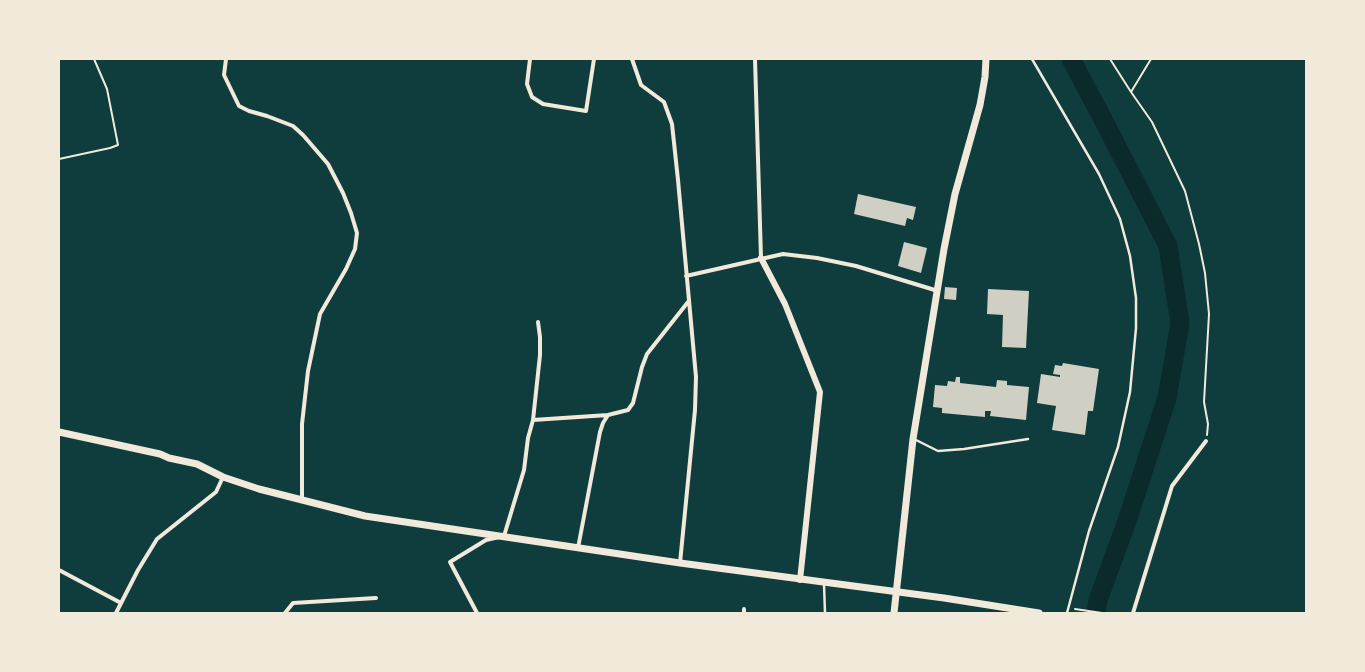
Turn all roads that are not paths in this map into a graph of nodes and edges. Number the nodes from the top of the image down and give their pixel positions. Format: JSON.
{"nodes":[{"id":1,"x":226,"y":59,"type":"edge"},
{"id":2,"x":530,"y":59,"type":"edge"},
{"id":3,"x":594,"y":59,"type":"edge"},
{"id":4,"x":632,"y":59,"type":"edge"},
{"id":5,"x":755,"y":59,"type":"edge"},
{"id":6,"x":986,"y":59,"type":"edge"},
{"id":7,"x":1032,"y":59,"type":"edge"},
{"id":8,"x":761,"y":258,"type":"junction"},
{"id":9,"x":686,"y":276,"type":"junction"},
{"id":10,"x":938,"y":291,"type":"junction"},
{"id":11,"x":688,"y":302,"type":"junction"},
{"id":12,"x":538,"y":322,"type":"dead end"},
{"id":13,"x":608,"y":415,"type":"junction"},
{"id":14,"x":533,"y":420,"type":"junction"},
{"id":15,"x":59,"y":432,"type":"edge"},
{"id":16,"x":913,"y":439,"type":"junction"},
{"id":17,"x":1028,"y":439,"type":"dead end"},
{"id":18,"x":1206,"y":441,"type":"road end"},
{"id":19,"x":223,"y":477,"type":"junction"},
{"id":20,"x":302,"y":501,"type":"junction"},
{"id":21,"x":504,"y":536,"type":"junction"},
{"id":22,"x":578,"y":548,"type":"junction"},
{"id":23,"x":680,"y":563,"type":"junction"},
{"id":24,"x":59,"y":570,"type":"edge"},
{"id":25,"x":800,"y":580,"type":"junction"},
{"id":26,"x":824,"y":583,"type":"junction"},
{"id":27,"x":896,"y":592,"type":"junction"},
{"id":28,"x":376,"y":598,"type":"dead end"},
{"id":29,"x":121,"y":603,"type":"junction"},
{"id":30,"x":116,"y":613,"type":"edge"},
{"id":31,"x":285,"y":613,"type":"edge"},
{"id":32,"x":477,"y":613,"type":"edge"},
{"id":33,"x":825,"y":613,"type":"edge"},
{"id":34,"x":894,"y":613,"type":"edge"},
{"id":35,"x":1039,"y":613,"type":"edge"},
{"id":36,"x":1066,"y":613,"type":"edge"},
{"id":37,"x":1133,"y":613,"type":"edge"}],
"edges":[{"from":1,"to":20,"type":"street"},
{"from":2,"to":3,"type":"street"},
{"from":4,"to":9,"type":"street"},
{"from":5,"to":8,"type":"street"},
{"from":6,"to":10,"type":"main road"},
{"from":7,"to":36,"type":"lane"},
{"from":8,"to":9,"type":"street"},
{"from":8,"to":10,"type":"street"},
{"from":8,"to":25,"type":"street"},
{"from":9,"to":11,"type":"street"},
{"from":10,"to":16,"type":"main road"},
{"from":11,"to":13,"type":"street"},
{"from":11,"to":23,"type":"street"},
{"from":12,"to":14,"type":"street"},
{"from":13,"to":14,"type":"street"},
{"from":13,"to":22,"type":"street"},
{"from":14,"to":21,"type":"street"},
{"from":15,"to":19,"type":"main road"},
{"from":16,"to":17,"type":"lane"},
{"from":16,"to":27,"type":"main road"},
{"from":18,"to":37,"type":"street"},
{"from":19,"to":20,"type":"main road"},
{"from":19,"to":29,"type":"street"},
{"from":20,"to":21,"type":"main road"},
{"from":21,"to":22,"type":"main road"},
{"from":21,"to":32,"type":"street"},
{"from":22,"to":23,"type":"main road"},
{"from":23,"to":25,"type":"main road"},
{"from":24,"to":29,"type":"street"},
{"from":25,"to":26,"type":"main road"},
{"from":26,"to":27,"type":"main road"},
{"from":26,"to":33,"type":"lane"},
{"from":27,"to":34,"type":"main road"},
{"from":27,"to":35,"type":"main road"},
{"from":28,"to":31,"type":"street"},
{"from":29,"to":30,"type":"street"}]}
